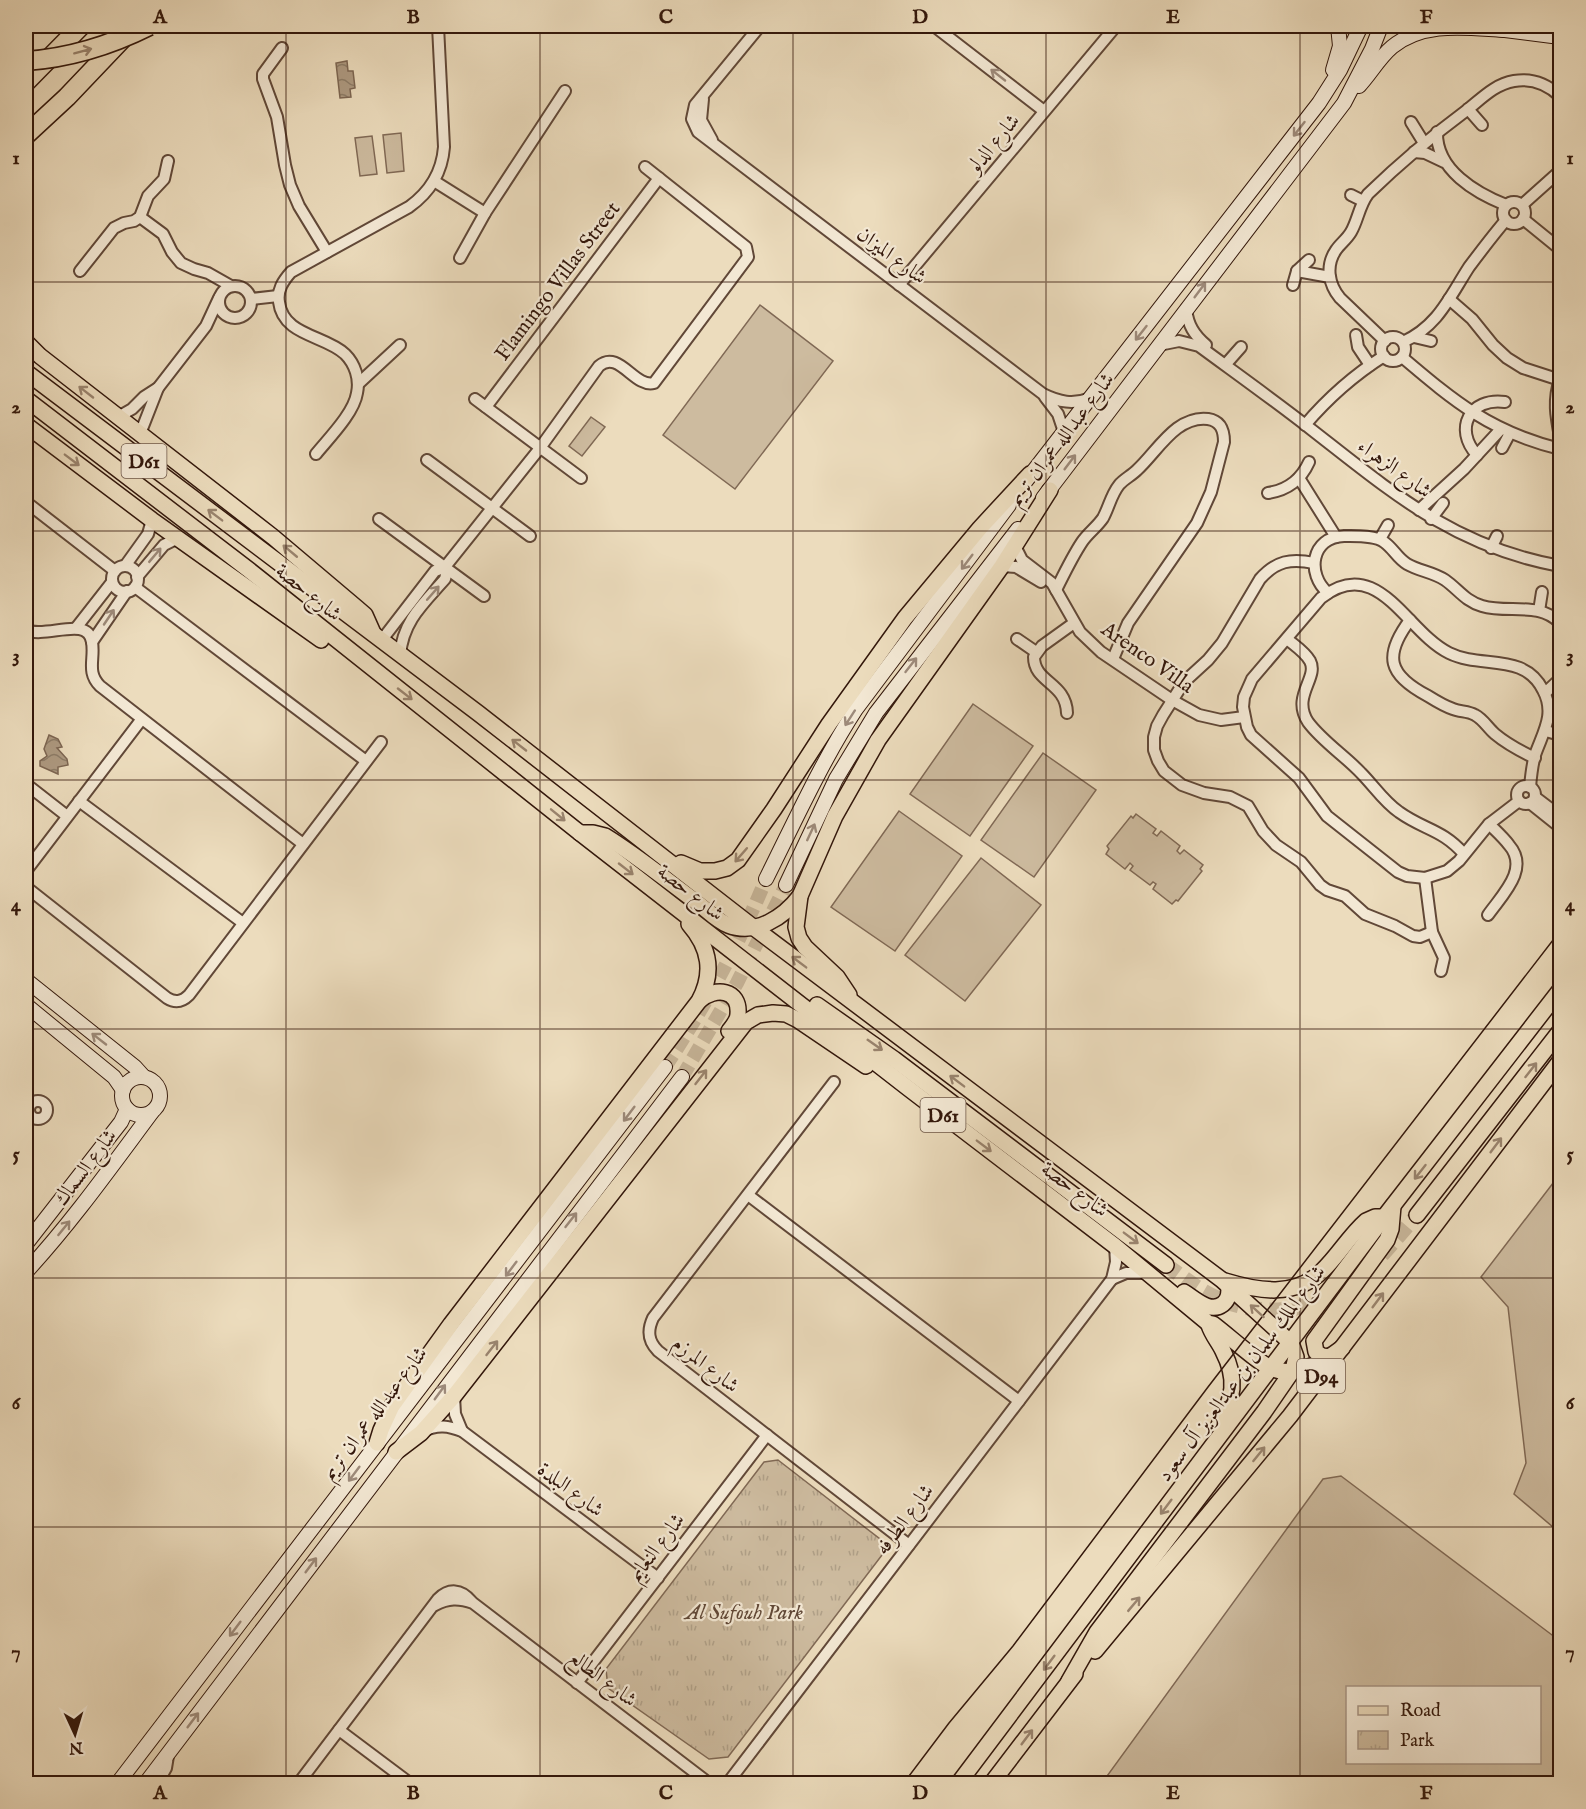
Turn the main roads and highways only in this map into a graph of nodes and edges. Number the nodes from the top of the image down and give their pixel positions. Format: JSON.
{"nodes":[{"id":1,"x":81,"y":26,"type":"edge"},
{"id":2,"x":135,"y":26,"type":"edge"},
{"id":3,"x":149,"y":26,"type":"edge"},
{"id":4,"x":26,"y":61,"type":"edge"},
{"id":5,"x":26,"y":82,"type":"edge"},
{"id":6,"x":67,"y":97,"type":"junction"},
{"id":7,"x":26,"y":135,"type":"edge"},
{"id":8,"x":26,"y":149,"type":"edge"},
{"id":9,"x":26,"y":342,"type":"edge"},
{"id":10,"x":26,"y":372,"type":"edge"},
{"id":11,"x":26,"y":399,"type":"edge"},
{"id":12,"x":26,"y":425,"type":"edge"},
{"id":13,"x":1030,"y":474,"type":"road end"},
{"id":14,"x":1050,"y":489,"type":"road end"},
{"id":15,"x":378,"y":638,"type":"junction"},
{"id":16,"x":359,"y":658,"type":"junction"},
{"id":17,"x":580,"y":833,"type":"junction"},
{"id":18,"x":658,"y":851,"type":"junction"},
{"id":19,"x":800,"y":896,"type":"junction"},
{"id":20,"x":671,"y":904,"type":"junction"},
{"id":21,"x":753,"y":927,"type":"junction"},
{"id":22,"x":772,"y":981,"type":"junction"},
{"id":23,"x":1560,"y":990,"type":"edge"},
{"id":24,"x":699,"y":1000,"type":"junction"},
{"id":25,"x":851,"y":1000,"type":"junction"},
{"id":26,"x":1560,"y":1032,"type":"edge"},
{"id":27,"x":716,"y":1058,"type":"junction"},
{"id":28,"x":1560,"y":1061,"type":"edge"},
{"id":29,"x":908,"y":1088,"type":"junction"},
{"id":30,"x":1389,"y":1211,"type":"junction"},
{"id":31,"x":1417,"y":1215,"type":"tunnel mouth"},
{"id":32,"x":1166,"y":1265,"type":"tunnel mouth"},
{"id":33,"x":1154,"y":1278,"type":"junction"},
{"id":34,"x":1225,"y":1283,"type":"junction"},
{"id":35,"x":1208,"y":1323,"type":"junction"},
{"id":36,"x":1291,"y":1343,"type":"junction"},
{"id":37,"x":1336,"y":1352,"type":"junction"},
{"id":38,"x":1271,"y":1369,"type":"junction"},
{"id":39,"x":1293,"y":1370,"type":"junction"},
{"id":40,"x":1255,"y":1389,"type":"junction"},
{"id":41,"x":1272,"y":1402,"type":"junction"},
{"id":42,"x":377,"y":1443,"type":"road end"},
{"id":43,"x":396,"y":1452,"type":"road end"},
{"id":44,"x":1201,"y":1460,"type":"junction"},
{"id":45,"x":1069,"y":1681,"type":"junction"},
{"id":46,"x":958,"y":1784,"type":"edge"},
{"id":47,"x":991,"y":1784,"type":"edge"}],
"edges":[{"from":1,"to":5,"type":"highway"},
{"from":2,"to":6,"type":"highway"},
{"from":4,"to":3,"type":"highway","one_way":true,"bridge":true},
{"from":6,"to":7,"type":"highway"},
{"from":6,"to":8,"type":"highway"},
{"from":15,"to":9,"type":"main road","one_way":true},
{"from":15,"to":10,"type":"main road","name":"شارع حصة","number":"D61","one_way":true},
{"from":11,"to":16,"type":"main road","name":"شارع حصة","number":"D61"},
{"from":12,"to":16,"type":"main road","one_way":true},
{"from":13,"to":18,"type":"main road","one_way":true},
{"from":14,"to":19,"type":"main road"},
{"from":18,"to":15,"type":"main road","name":"شارع حصة","number":"D61","one_way":true},
{"from":16,"to":17,"type":"main road","name":"شارع حصة","number":"D61","one_way":true},
{"from":17,"to":20,"type":"main road","name":"شارع حصة","number":"D61","one_way":true},
{"from":17,"to":21,"type":"main road"},
{"from":18,"to":21,"type":"main road","name":"شارع حصة","number":"D61"},
{"from":19,"to":21,"type":"main road"},
{"from":19,"to":25,"type":"main road"},
{"from":20,"to":22,"type":"main road","name":"شارع حصة","number":"D61"},
{"from":20,"to":24,"type":"main road"},
{"from":25,"to":21,"type":"main road","name":"شارع حصة","number":"D61","one_way":true},
{"from":22,"to":29,"type":"main road","name":"شارع حصة","number":"D61"},
{"from":22,"to":32,"type":"main road","one_way":true},
{"from":23,"to":30,"type":"main road","name":"شارع الملك سلمان بن عبدالعزيز آل سعود","number":"D94","one_way":true},
{"from":24,"to":27,"type":"main road"},
{"from":24,"to":42,"type":"main road"},
{"from":34,"to":25,"type":"main road","name":"شارع حصة","number":"D61","one_way":true},
{"from":31,"to":26,"type":"main road","one_way":true},
{"from":27,"to":29,"type":"main road"},
{"from":43,"to":27,"type":"main road","one_way":true},
{"from":37,"to":28,"type":"main road","number":"D94","one_way":true},
{"from":29,"to":33,"type":"main road","name":"شارع حصة","number":"D61","one_way":true},
{"from":30,"to":34,"type":"main road"},
{"from":30,"to":36,"type":"main road","name":"شارع الملك سلمان بن عبدالعزيز آل سعود","number":"D94"},
{"from":30,"to":37,"type":"main road"},
{"from":33,"to":34,"type":"main road"},
{"from":33,"to":35,"type":"main road","name":"شارع حصة","number":"D61"},
{"from":36,"to":34,"type":"main road","name":"شارع حصة","one_way":true},
{"from":35,"to":38,"type":"main road","name":"شارع حصة","number":"D61"},
{"from":35,"to":44,"type":"main road"},
{"from":36,"to":38,"type":"main road","name":"شارع الملك سلمان بن عبدالعزيز آل سعود","number":"D94"},
{"from":36,"to":39,"type":"main road"},
{"from":37,"to":39,"type":"main road"},
{"from":45,"to":37,"type":"main road","number":"D94","one_way":true},
{"from":38,"to":39,"type":"main road"},
{"from":38,"to":40,"type":"main road","name":"شارع الملك سلمان بن عبدالعزيز آل سعود","number":"D94"},
{"from":39,"to":41,"type":"main road"},
{"from":40,"to":41,"type":"main road"},
{"from":40,"to":44,"type":"main road","name":"شارع الملك سلمان بن عبدالعزيز آل سعود","number":"D94"},
{"from":41,"to":45,"type":"main road"},
{"from":44,"to":46,"type":"main road","name":"شارع الملك سلمان بن عبدالعزيز آل سعود","number":"D94","one_way":true},
{"from":47,"to":45,"type":"main road","number":"D94","one_way":true}]}
